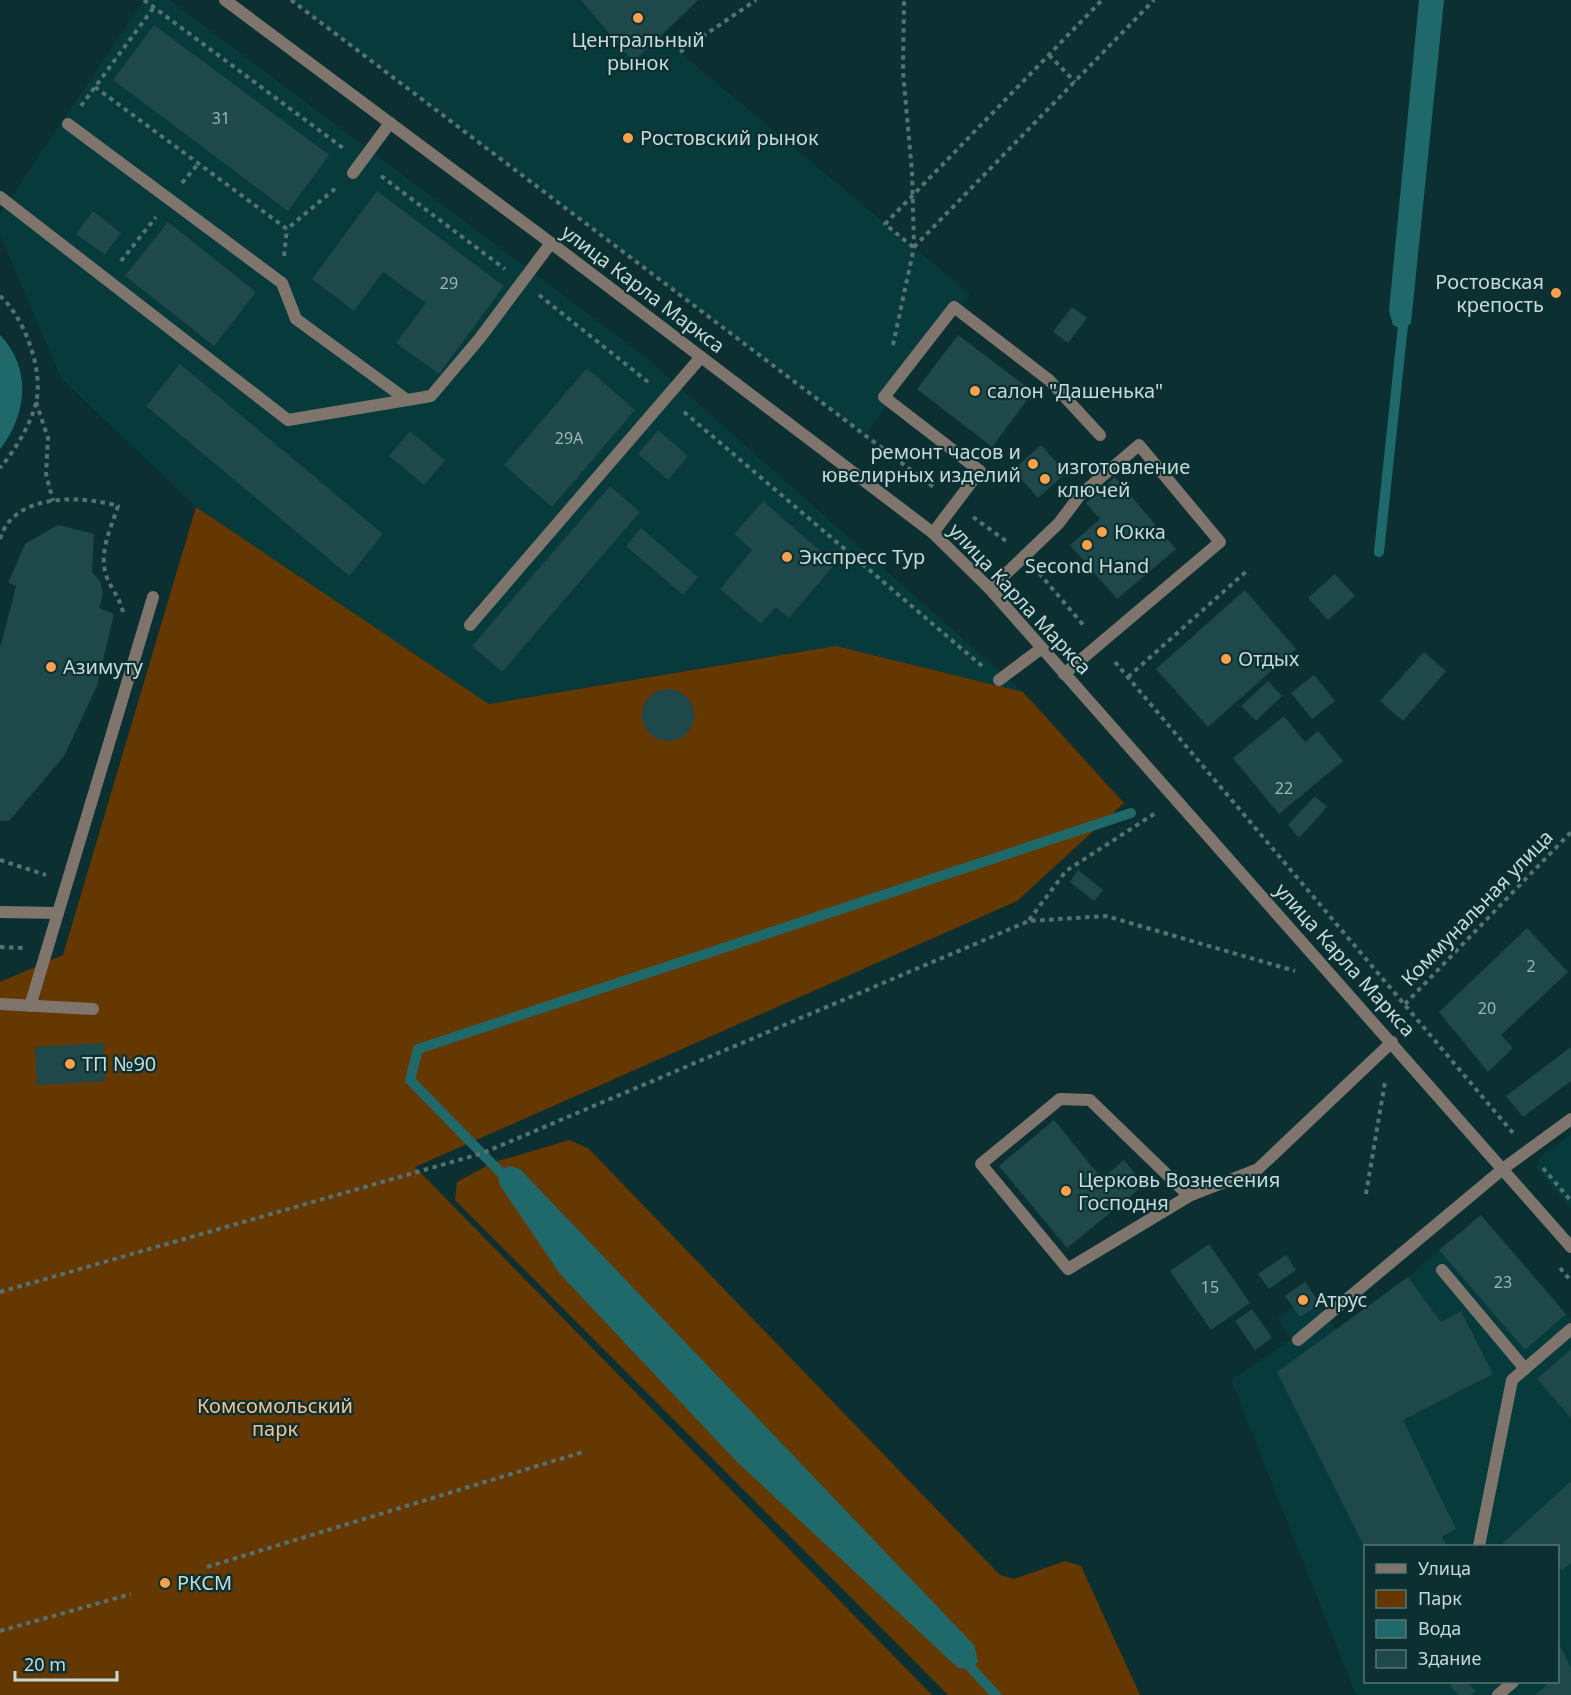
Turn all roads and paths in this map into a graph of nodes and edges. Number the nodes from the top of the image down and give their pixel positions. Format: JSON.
{"nodes":[{"id":1,"x":144,"y":0,"type":"edge"},
{"id":2,"x":756,"y":0,"type":"edge"},
{"id":3,"x":904,"y":0,"type":"edge"},
{"id":4,"x":1102,"y":0,"type":"edge"},
{"id":5,"x":1154,"y":0,"type":"edge"},
{"id":6,"x":233,"y":2,"type":"edge"},
{"id":7,"x":154,"y":7,"type":"junction"},
{"id":8,"x":680,"y":52,"type":"dead end"},
{"id":9,"x":1049,"y":55,"type":"junction"},
{"id":10,"x":1075,"y":82,"type":"junction"},
{"id":11,"x":95,"y":87,"type":"junction"},
{"id":12,"x":390,"y":123,"type":"junction"},
{"id":13,"x":68,"y":124,"type":"joint"},
{"id":14,"x":362,"y":162,"type":"junction"},
{"id":15,"x":198,"y":164,"type":"junction"},
{"id":16,"x":353,"y":173,"type":"joint"},
{"id":17,"x":913,"y":196,"type":"junction"},
{"id":18,"x":0,"y":197,"type":"edge"},
{"id":19,"x":169,"y":199,"type":"junction"},
{"id":20,"x":551,"y":243,"type":"junction"},
{"id":21,"x":914,"y":247,"type":"junction"},
{"id":22,"x":106,"y":280,"type":"junction"},
{"id":23,"x":523,"y":282,"type":"junction"},
{"id":24,"x":0,"y":296,"type":"edge"},
{"id":25,"x":701,"y":357,"type":"junction"},
{"id":26,"x":666,"y":397,"type":"junction"},
{"id":27,"x":407,"y":400,"type":"junction"},
{"id":28,"x":36,"y":402,"type":"junction"},
{"id":29,"x":1100,"y":435,"type":"dead end"},
{"id":30,"x":0,"y":468,"type":"edge"},
{"id":31,"x":53,"y":501,"type":"junction"},
{"id":32,"x":933,"y":533,"type":"junction"},
{"id":33,"x":0,"y":539,"type":"edge"},
{"id":34,"x":1249,"y":569,"type":"dead end"},
{"id":35,"x":990,"y":589,"type":"junction"},
{"id":36,"x":153,"y":597,"type":"dead end"},
{"id":37,"x":124,"y":619,"type":"dead end"},
{"id":38,"x":470,"y":625,"type":"dead end"},
{"id":39,"x":1042,"y":648,"type":"junction"},
{"id":40,"x":1065,"y":674,"type":"junction"},
{"id":41,"x":1128,"y":677,"type":"dead end"},
{"id":42,"x":999,"y":680,"type":"joint"},
{"id":43,"x":1151,"y":802,"type":"dead end"},
{"id":44,"x":1159,"y":811,"type":"junction"},
{"id":45,"x":1167,"y":820,"type":"dead end"},
{"id":46,"x":1571,"y":832,"type":"edge"},
{"id":47,"x":0,"y":860,"type":"edge"},
{"id":48,"x":50,"y":864,"type":"dead end"},
{"id":49,"x":47,"y":875,"type":"junction"},
{"id":50,"x":0,"y":912,"type":"edge"},
{"id":51,"x":36,"y":913,"type":"junction"},
{"id":52,"x":58,"y":913,"type":"junction"},
{"id":53,"x":1029,"y":921,"type":"junction"},
{"id":54,"x":0,"y":947,"type":"edge"},
{"id":55,"x":1292,"y":963,"type":"dead end"},
{"id":56,"x":0,"y":1004,"type":"edge"},
{"id":57,"x":1404,"y":1004,"type":"dead end"},
{"id":58,"x":30,"y":1006,"type":"junction"},
{"id":59,"x":93,"y":1009,"type":"dead end"},
{"id":60,"x":1392,"y":1042,"type":"junction"},
{"id":61,"x":1376,"y":1058,"type":"junction"},
{"id":62,"x":1571,"y":1119,"type":"edge"},
{"id":63,"x":1504,"y":1168,"type":"junction"},
{"id":64,"x":1366,"y":1194,"type":"dead end"},
{"id":65,"x":1189,"y":1196,"type":"junction"},
{"id":66,"x":1571,"y":1247,"type":"edge"},
{"id":67,"x":1556,"y":1263,"type":"dead end"},
{"id":68,"x":1442,"y":1270,"type":"dead end"},
{"id":69,"x":1571,"y":1281,"type":"edge"},
{"id":70,"x":0,"y":1292,"type":"edge"},
{"id":71,"x":1571,"y":1329,"type":"edge"},
{"id":72,"x":1298,"y":1340,"type":"dead end"},
{"id":73,"x":1525,"y":1368,"type":"junction"},
{"id":74,"x":583,"y":1452,"type":"dead end"},
{"id":75,"x":1479,"y":1545,"type":"edge"},
{"id":76,"x":207,"y":1567,"type":"dead end"},
{"id":77,"x":131,"y":1594,"type":"dead end"},
{"id":78,"x":0,"y":1630,"type":"edge"},
{"id":79,"x":1512,"y":1683,"type":"edge"},
{"id":80,"x":1498,"y":1695,"type":"edge"}],
"edges":[{"from":1,"to":7,"type":"path"},
{"from":2,"to":8,"type":"path"},
{"from":3,"to":17,"type":"path"},
{"from":4,"to":9,"type":"path"},
{"from":5,"to":10,"type":"path"},
{"from":6,"to":12,"type":"street","name":"улица Карла Маркса"},
{"from":7,"to":11,"type":"path"},
{"from":7,"to":14,"type":"path"},
{"from":9,"to":10,"type":"path"},
{"from":9,"to":17,"type":"path"},
{"from":10,"to":21,"type":"path"},
{"from":11,"to":13,"type":"path"},
{"from":11,"to":15,"type":"path"},
{"from":12,"to":14,"type":"street"},
{"from":12,"to":20,"type":"street","name":"улица Карла Маркса"},
{"from":13,"to":19,"type":"street"},
{"from":14,"to":16,"type":"street"},
{"from":14,"to":23,"type":"path"},
{"from":15,"to":16,"type":"path"},
{"from":15,"to":19,"type":"path"},
{"from":17,"to":21,"type":"path"},
{"from":17,"to":21,"type":"path"},
{"from":18,"to":22,"type":"street"},
{"from":19,"to":22,"type":"path"},
{"from":19,"to":27,"type":"street"},
{"from":20,"to":23,"type":"street"},
{"from":20,"to":25,"type":"street","name":"улица Карла Маркса"},
{"from":22,"to":27,"type":"street"},
{"from":23,"to":26,"type":"path"},
{"from":23,"to":27,"type":"street"},
{"from":24,"to":28,"type":"path"},
{"from":25,"to":26,"type":"street"},
{"from":25,"to":32,"type":"street","name":"улица Карла Маркса"},
{"from":26,"to":38,"type":"street"},
{"from":26,"to":42,"type":"path"},
{"from":28,"to":30,"type":"path"},
{"from":28,"to":31,"type":"path"},
{"from":29,"to":32,"type":"street"},
{"from":31,"to":33,"type":"path"},
{"from":31,"to":37,"type":"path"},
{"from":32,"to":35,"type":"street","name":"улица Карла Маркса"},
{"from":34,"to":41,"type":"path"},
{"from":35,"to":39,"type":"street","name":"улица Карла Маркса"},
{"from":35,"to":40,"type":"street"},
{"from":36,"to":52,"type":"street"},
{"from":39,"to":40,"type":"street","name":"улица Карла Маркса"},
{"from":39,"to":42,"type":"street"},
{"from":40,"to":60,"type":"street","name":"улица Карла Маркса"},
{"from":43,"to":44,"type":"path"},
{"from":44,"to":45,"type":"path"},
{"from":44,"to":53,"type":"path"},
{"from":46,"to":57,"type":"path","name":"Коммунальная улица"},
{"from":47,"to":49,"type":"path"},
{"from":48,"to":49,"type":"path"},
{"from":49,"to":51,"type":"path"},
{"from":50,"to":51,"type":"street"},
{"from":51,"to":52,"type":"street"},
{"from":51,"to":54,"type":"path"},
{"from":52,"to":58,"type":"street"},
{"from":53,"to":55,"type":"path"},
{"from":53,"to":70,"type":"path"},
{"from":56,"to":58,"type":"street"},
{"from":58,"to":59,"type":"street"},
{"from":60,"to":61,"type":"street"},
{"from":60,"to":63,"type":"street","name":"улица Карла Маркса"},
{"from":61,"to":64,"type":"path"},
{"from":61,"to":65,"type":"street"},
{"from":62,"to":63,"type":"street"},
{"from":63,"to":66,"type":"street","name":"улица Карла Маркса"},
{"from":63,"to":72,"type":"street"},
{"from":65,"to":65,"type":"street"},
{"from":67,"to":69,"type":"path"},
{"from":68,"to":73,"type":"street"},
{"from":71,"to":73,"type":"street"},
{"from":73,"to":75,"type":"street"},
{"from":74,"to":76,"type":"path"},
{"from":77,"to":78,"type":"path"},
{"from":79,"to":80,"type":"street"}]}
